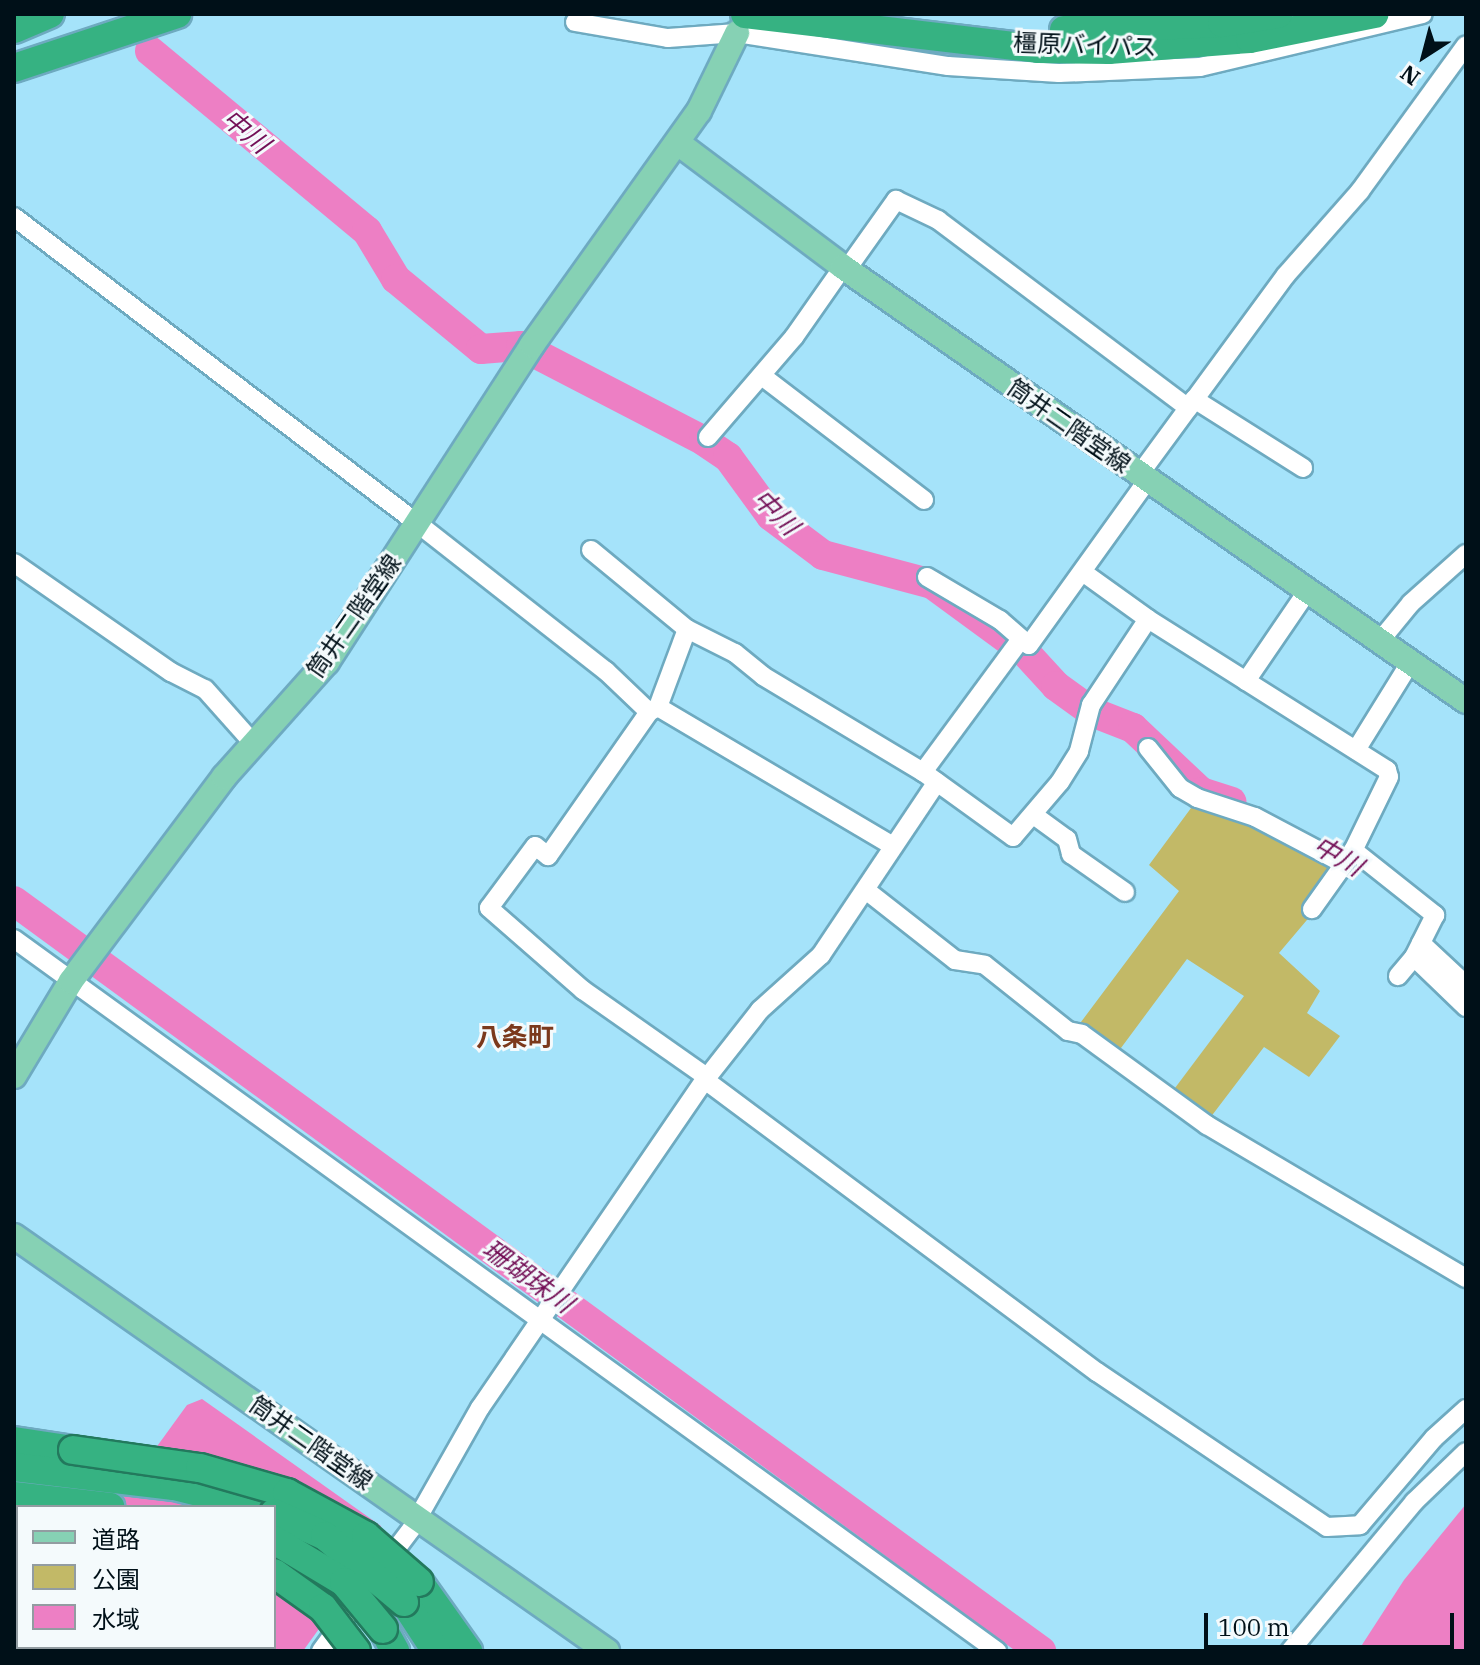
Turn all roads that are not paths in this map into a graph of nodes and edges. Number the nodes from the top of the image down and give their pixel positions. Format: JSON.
{"nodes":[{"id":1,"x":50,"y":14,"type":"edge"},
{"id":2,"x":139,"y":14,"type":"edge"},
{"id":3,"x":177,"y":14,"type":"edge"},
{"id":4,"x":811,"y":14,"type":"edge"},
{"id":5,"x":1278,"y":14,"type":"edge"},
{"id":6,"x":1375,"y":14,"type":"edge"},
{"id":7,"x":1423,"y":14,"type":"edge"},
{"id":8,"x":575,"y":22,"type":"dead end"},
{"id":9,"x":741,"y":24,"type":"edge"},
{"id":10,"x":14,"y":29,"type":"edge"},
{"id":11,"x":1466,"y":45,"type":"edge"},
{"id":12,"x":14,"y":59,"type":"edge"},
{"id":13,"x":14,"y":68,"type":"edge"},
{"id":14,"x":678,"y":143,"type":"junction"},
{"id":15,"x":14,"y":217,"type":"edge"},
{"id":16,"x":845,"y":268,"type":"junction"},
{"id":17,"x":762,"y":376,"type":"junction"},
{"id":18,"x":1191,"y":404,"type":"junction"},
{"id":19,"x":708,"y":437,"type":"dead end"},
{"id":20,"x":1303,"y":468,"type":"dead end"},
{"id":21,"x":1143,"y":478,"type":"junction"},
{"id":22,"x":924,"y":500,"type":"dead end"},
{"id":23,"x":417,"y":523,"type":"junction"},
{"id":24,"x":591,"y":550,"type":"dead end"},
{"id":25,"x":1466,"y":554,"type":"edge"},
{"id":26,"x":14,"y":563,"type":"edge"},
{"id":27,"x":1084,"y":573,"type":"junction"},
{"id":28,"x":927,"y":577,"type":"dead end"},
{"id":29,"x":1306,"y":593,"type":"junction"},
{"id":30,"x":1148,"y":619,"type":"junction"},
{"id":31,"x":687,"y":629,"type":"junction"},
{"id":32,"x":1379,"y":642,"type":"junction"},
{"id":33,"x":1017,"y":645,"type":"junction"},
{"id":34,"x":1410,"y":663,"type":"junction"},
{"id":35,"x":1246,"y":681,"type":"junction"},
{"id":36,"x":1466,"y":701,"type":"edge"},
{"id":37,"x":653,"y":710,"type":"junction"},
{"id":38,"x":254,"y":744,"type":"junction"},
{"id":39,"x":1148,"y":748,"type":"dead end"},
{"id":40,"x":1356,"y":750,"type":"junction"},
{"id":41,"x":930,"y":777,"type":"junction"},
{"id":42,"x":1035,"y":816,"type":"junction"},
{"id":43,"x":893,"y":846,"type":"junction"},
{"id":44,"x":1350,"y":856,"type":"junction"},
{"id":45,"x":867,"y":891,"type":"junction"},
{"id":46,"x":1125,"y":892,"type":"dead end"},
{"id":47,"x":1312,"y":909,"type":"dead end"},
{"id":48,"x":14,"y":939,"type":"edge"},
{"id":49,"x":1417,"y":950,"type":"junction"},
{"id":50,"x":1398,"y":976,"type":"dead end"},
{"id":51,"x":73,"y":979,"type":"junction"},
{"id":52,"x":1466,"y":985,"type":"edge"},
{"id":53,"x":1466,"y":1007,"type":"edge"},
{"id":54,"x":14,"y":1076,"type":"edge"},
{"id":55,"x":706,"y":1078,"type":"junction"},
{"id":56,"x":14,"y":1236,"type":"edge"},
{"id":57,"x":1466,"y":1278,"type":"edge"},
{"id":58,"x":540,"y":1317,"type":"junction"},
{"id":59,"x":1466,"y":1409,"type":"edge"},
{"id":60,"x":14,"y":1441,"type":"edge"},
{"id":61,"x":1466,"y":1452,"type":"edge"},
{"id":62,"x":69,"y":1461,"type":"junction"},
{"id":63,"x":14,"y":1467,"type":"edge"},
{"id":64,"x":14,"y":1496,"type":"edge"},
{"id":65,"x":93,"y":1505,"type":"edge"},
{"id":66,"x":251,"y":1505,"type":"edge"},
{"id":67,"x":276,"y":1514,"type":"edge"},
{"id":68,"x":418,"y":1517,"type":"junction"},
{"id":69,"x":276,"y":1541,"type":"edge"},
{"id":70,"x":276,"y":1574,"type":"edge"},
{"id":71,"x":412,"y":1592,"type":"junction"},
{"id":72,"x":389,"y":1640,"type":"edge"},
{"id":73,"x":321,"y":1651,"type":"edge"},
{"id":74,"x":356,"y":1651,"type":"edge"},
{"id":75,"x":436,"y":1651,"type":"edge"},
{"id":76,"x":468,"y":1651,"type":"edge"},
{"id":77,"x":607,"y":1651,"type":"edge"},
{"id":78,"x":997,"y":1651,"type":"edge"},
{"id":79,"x":1290,"y":1651,"type":"edge"}],
"edges":[{"from":1,"to":10,"type":"highway"},
{"from":2,"to":12,"type":"highway"},
{"from":3,"to":13,"type":"highway"},
{"from":4,"to":5,"type":"highway"},
{"from":6,"to":9,"type":"highway","name":"橿原バイパス"},
{"from":7,"to":9,"type":"street"},
{"from":8,"to":9,"type":"street"},
{"from":9,"to":14,"type":"main road","name":"筒井二階堂線"},
{"from":11,"to":18,"type":"street"},
{"from":14,"to":16,"type":"main road","name":"筒井二階堂線"},
{"from":14,"to":23,"type":"main road","name":"筒井二階堂線"},
{"from":15,"to":23,"type":"street"},
{"from":16,"to":17,"type":"street"},
{"from":16,"to":18,"type":"street"},
{"from":16,"to":21,"type":"main road","name":"筒井二階堂線"},
{"from":17,"to":19,"type":"street"},
{"from":17,"to":22,"type":"street"},
{"from":18,"to":20,"type":"street"},
{"from":18,"to":21,"type":"street"},
{"from":21,"to":27,"type":"street"},
{"from":21,"to":29,"type":"main road","name":"筒井二階堂線"},
{"from":23,"to":37,"type":"street"},
{"from":23,"to":38,"type":"main road","name":"筒井二階堂線"},
{"from":24,"to":31,"type":"street"},
{"from":25,"to":32,"type":"street"},
{"from":26,"to":38,"type":"street"},
{"from":27,"to":30,"type":"street"},
{"from":27,"to":33,"type":"street"},
{"from":28,"to":33,"type":"street"},
{"from":29,"to":32,"type":"main road","name":"筒井二階堂線"},
{"from":29,"to":35,"type":"street"},
{"from":30,"to":35,"type":"street"},
{"from":30,"to":42,"type":"street"},
{"from":31,"to":37,"type":"street"},
{"from":31,"to":41,"type":"street"},
{"from":32,"to":34,"type":"main road","name":"筒井二階堂線"},
{"from":33,"to":41,"type":"street"},
{"from":34,"to":36,"type":"main road","name":"筒井二階堂線"},
{"from":34,"to":40,"type":"street"},
{"from":35,"to":40,"type":"street"},
{"from":37,"to":43,"type":"street"},
{"from":37,"to":55,"type":"street"},
{"from":38,"to":51,"type":"main road","name":"筒井二階堂線"},
{"from":39,"to":44,"type":"street"},
{"from":40,"to":44,"type":"street"},
{"from":41,"to":42,"type":"street"},
{"from":41,"to":43,"type":"street"},
{"from":42,"to":46,"type":"street"},
{"from":43,"to":45,"type":"street"},
{"from":44,"to":47,"type":"street"},
{"from":44,"to":49,"type":"street"},
{"from":45,"to":55,"type":"street"},
{"from":45,"to":57,"type":"street"},
{"from":48,"to":51,"type":"street"},
{"from":49,"to":50,"type":"street"},
{"from":49,"to":52,"type":"street"},
{"from":49,"to":53,"type":"street"},
{"from":51,"to":54,"type":"main road","name":"筒井二階堂線"},
{"from":51,"to":58,"type":"street"},
{"from":55,"to":58,"type":"street"},
{"from":55,"to":59,"type":"street"},
{"from":56,"to":68,"type":"main road","name":"筒井二階堂線"},
{"from":58,"to":68,"type":"street"},
{"from":58,"to":78,"type":"street"},
{"from":60,"to":62,"type":"highway"},
{"from":61,"to":79,"type":"street"},
{"from":62,"to":63,"type":"highway"},
{"from":62,"to":66,"type":"highway"},
{"from":62,"to":71,"type":"highway","bridge":true},
{"from":64,"to":65,"type":"highway"},
{"from":67,"to":71,"type":"highway","bridge":true},
{"from":68,"to":73,"type":"street"},
{"from":68,"to":77,"type":"main road","name":"筒井二階堂線"},
{"from":69,"to":72,"type":"highway","bridge":true},
{"from":70,"to":74,"type":"highway","bridge":true},
{"from":71,"to":75,"type":"highway"},
{"from":71,"to":76,"type":"highway"}]}
